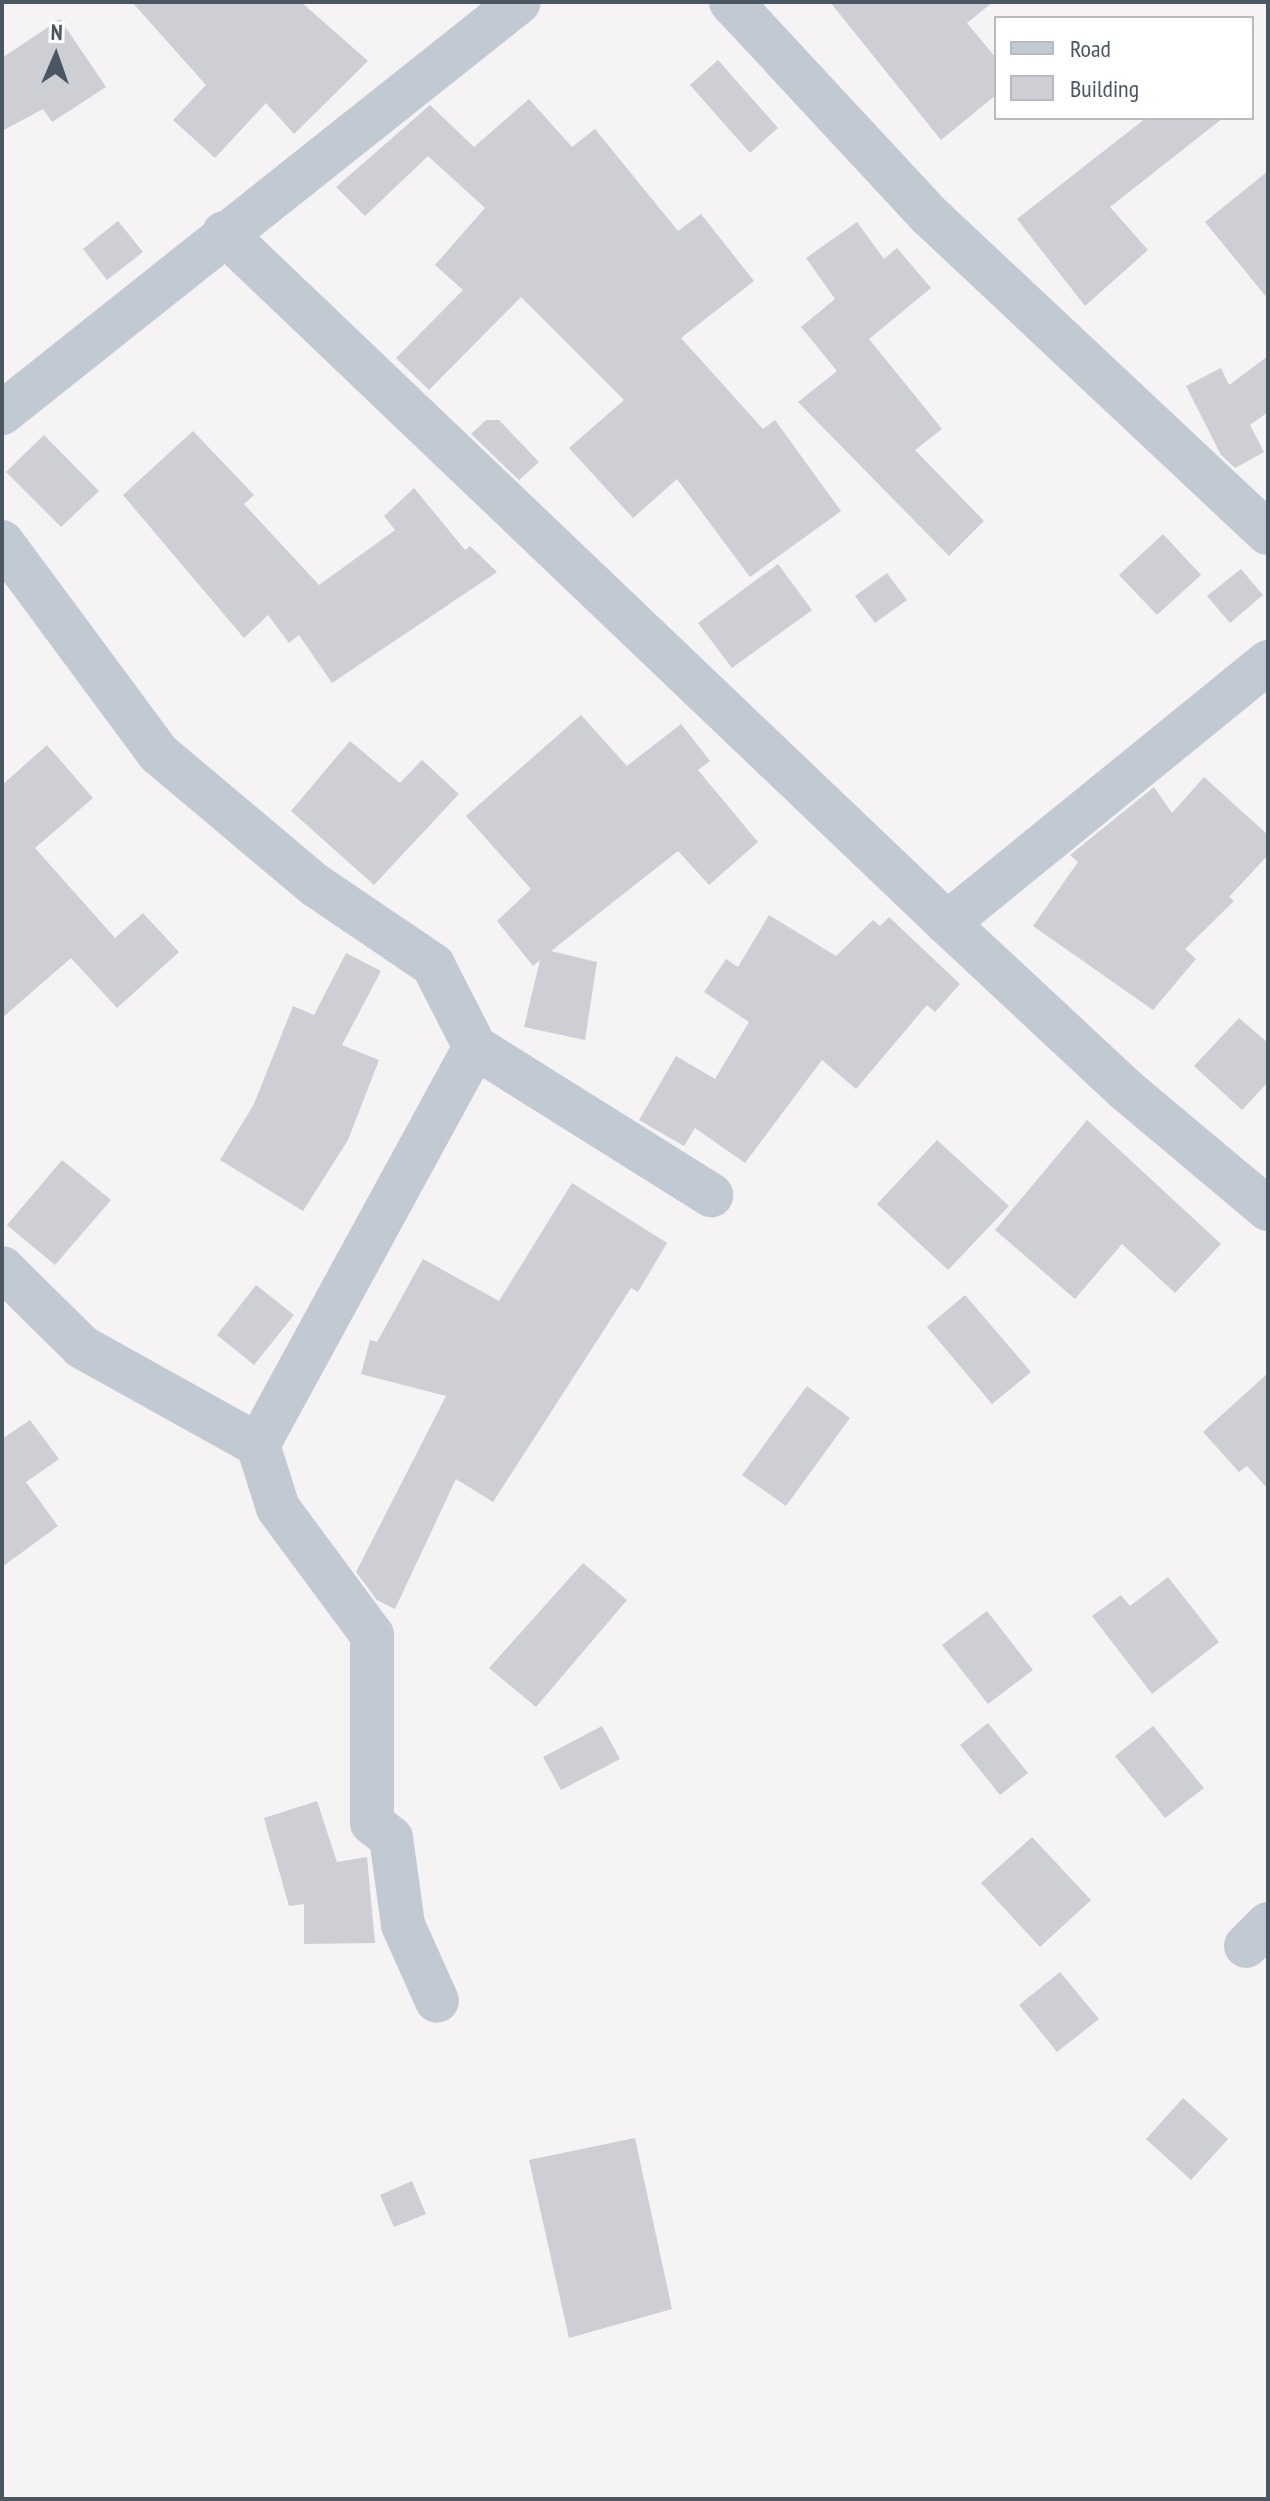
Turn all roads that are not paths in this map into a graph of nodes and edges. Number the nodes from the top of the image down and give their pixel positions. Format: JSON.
{"nodes":[{"id":1,"x":519,"y":2,"type":"edge"},
{"id":2,"x":731,"y":2,"type":"edge"},
{"id":3,"x":224,"y":233,"type":"junction"},
{"id":4,"x":2,"y":413,"type":"edge"},
{"id":5,"x":1268,"y":533,"type":"edge"},
{"id":6,"x":2,"y":542,"type":"edge"},
{"id":7,"x":1268,"y":662,"type":"edge"},
{"id":8,"x":947,"y":923,"type":"junction"},
{"id":9,"x":475,"y":1047,"type":"junction"},
{"id":10,"x":711,"y":1195,"type":"dead end"},
{"id":11,"x":1268,"y":1209,"type":"edge"},
{"id":12,"x":2,"y":1268,"type":"edge"},
{"id":13,"x":258,"y":1445,"type":"junction"},
{"id":14,"x":437,"y":2001,"type":"dead end"}],
"edges":[{"from":1,"to":3,"type":"street"},
{"from":2,"to":5,"type":"street"},
{"from":3,"to":4,"type":"street"},
{"from":3,"to":8,"type":"street"},
{"from":6,"to":9,"type":"street"},
{"from":7,"to":8,"type":"street"},
{"from":8,"to":11,"type":"street"},
{"from":9,"to":10,"type":"street"},
{"from":9,"to":13,"type":"street"},
{"from":12,"to":13,"type":"street"},
{"from":13,"to":14,"type":"street"}]}
